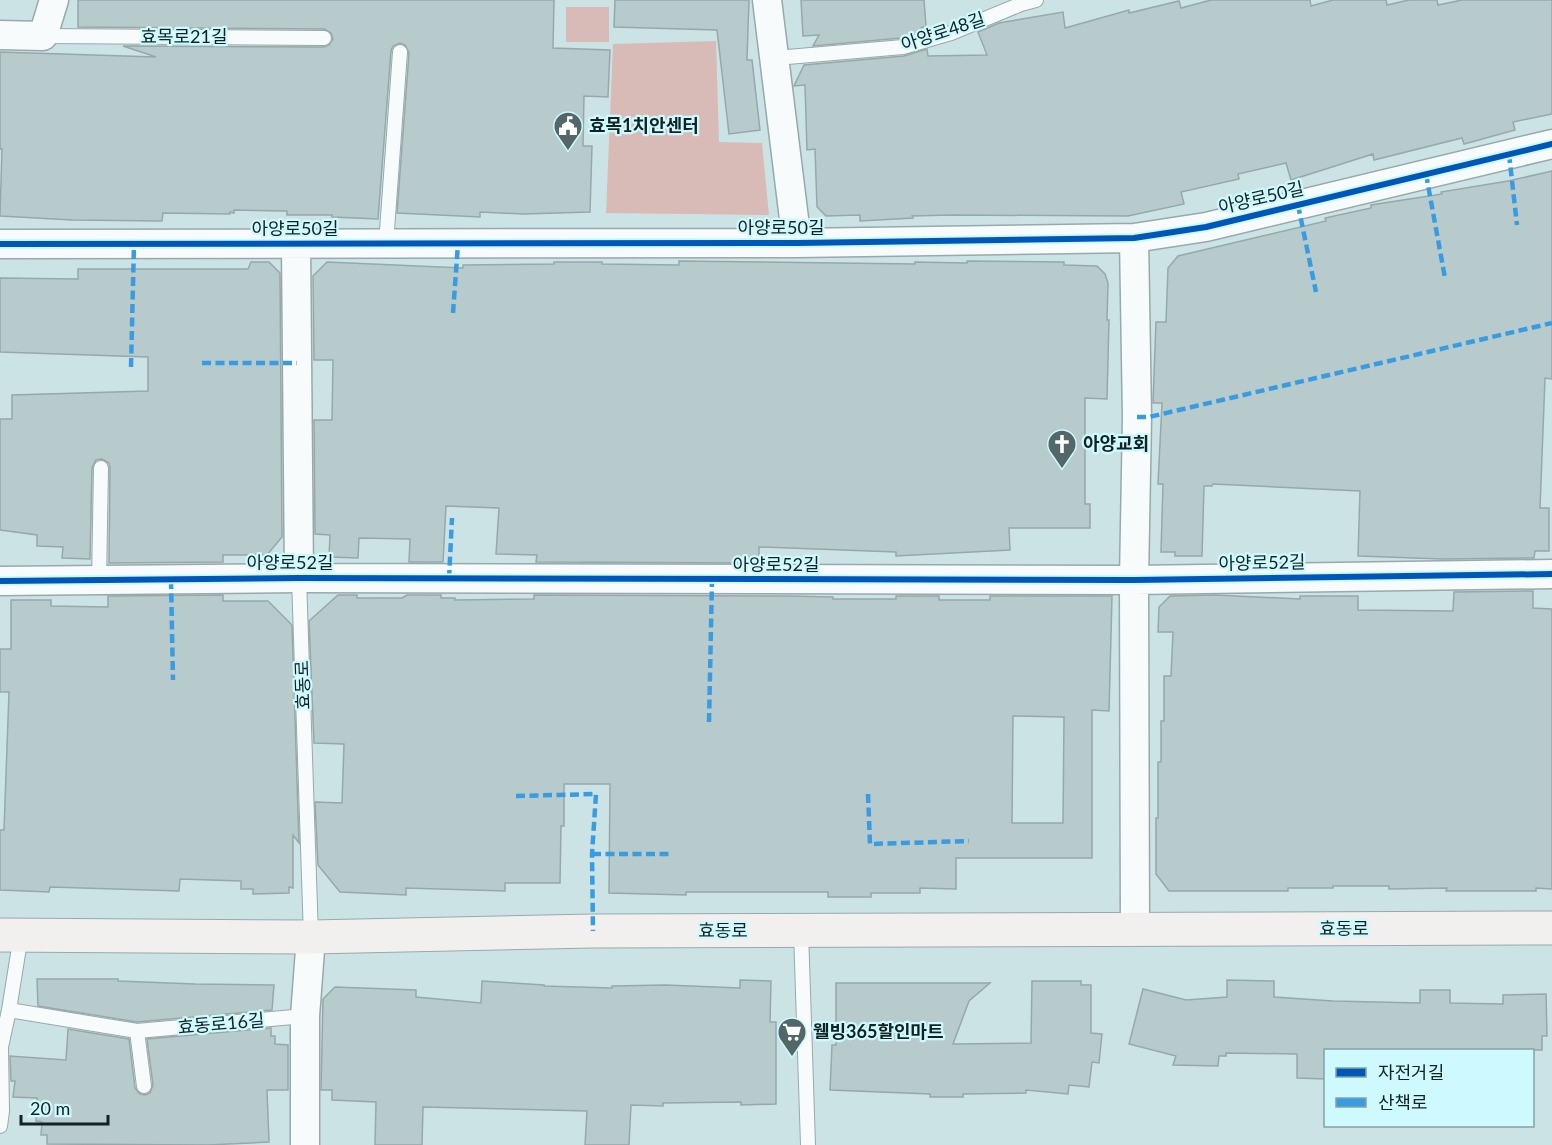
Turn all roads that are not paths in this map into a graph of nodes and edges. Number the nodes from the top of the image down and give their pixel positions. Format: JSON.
{"nodes":[{"id":1,"x":54,"y":0,"type":"edge"},
{"id":2,"x":767,"y":0,"type":"edge"},
{"id":3,"x":1036,"y":0,"type":"edge"},
{"id":4,"x":0,"y":35,"type":"edge"},
{"id":5,"x":44,"y":36,"type":"junction"},
{"id":6,"x":324,"y":38,"type":"dead end"},
{"id":7,"x":400,"y":52,"type":"dead end"},
{"id":8,"x":776,"y":58,"type":"junction"},
{"id":9,"x":1552,"y":144,"type":"edge"},
{"id":10,"x":1134,"y":238,"type":"junction"},
{"id":11,"x":797,"y":243,"type":"junction"},
{"id":12,"x":0,"y":244,"type":"edge"},
{"id":13,"x":296,"y":244,"type":"junction"},
{"id":14,"x":386,"y":244,"type":"junction"},
{"id":15,"x":101,"y":468,"type":"dead end"},
{"id":16,"x":1552,"y":574,"type":"edge"},
{"id":17,"x":299,"y":578,"type":"junction"},
{"id":18,"x":99,"y":580,"type":"junction"},
{"id":19,"x":1134,"y":580,"type":"junction"},
{"id":20,"x":0,"y":581,"type":"edge"},
{"id":21,"x":1552,"y":928,"type":"edge"},
{"id":22,"x":1135,"y":930,"type":"junction"},
{"id":23,"x":801,"y":931,"type":"junction"},
{"id":24,"x":11,"y":935,"type":"edge"},
{"id":25,"x":311,"y":937,"type":"junction"},
{"id":26,"x":9,"y":1010,"type":"junction"},
{"id":27,"x":305,"y":1016,"type":"junction"},
{"id":28,"x":136,"y":1031,"type":"junction"},
{"id":29,"x":144,"y":1086,"type":"dead end"},
{"id":30,"x":0,"y":1126,"type":"edge"},
{"id":31,"x":305,"y":1145,"type":"edge"},
{"id":32,"x":808,"y":1145,"type":"edge"}],
"edges":[{"from":1,"to":5,"type":"street"},
{"from":2,"to":8,"type":"street","name":"아양로50길"},
{"from":3,"to":8,"type":"lane","name":"아양로48길"},
{"from":4,"to":5,"type":"street"},
{"from":5,"to":6,"type":"lane","name":"효목로21길"},
{"from":7,"to":14,"type":"lane"},
{"from":8,"to":11,"type":"street","name":"아양로50길"},
{"from":9,"to":10,"type":"street","name":"아양로50길"},
{"from":10,"to":11,"type":"street","name":"아양로50길"},
{"from":10,"to":19,"type":"street"},
{"from":11,"to":14,"type":"street","name":"아양로50길"},
{"from":12,"to":13,"type":"street","name":"아양로50길"},
{"from":13,"to":14,"type":"street","name":"아양로50길"},
{"from":13,"to":17,"type":"street","name":"아양로52길"},
{"from":15,"to":18,"type":"lane"},
{"from":16,"to":19,"type":"street","name":"아양로52길"},
{"from":17,"to":18,"type":"street","name":"아양로52길"},
{"from":17,"to":19,"type":"street","name":"아양로52길"},
{"from":17,"to":25,"type":"lane","name":"효동로"},
{"from":18,"to":20,"type":"street","name":"아양로52길"},
{"from":19,"to":22,"type":"street"},
{"from":21,"to":22,"type":"main road","name":"효동로"},
{"from":22,"to":23,"type":"main road","name":"효동로"},
{"from":23,"to":25,"type":"main road","name":"효동로"},
{"from":23,"to":32,"type":"lane"},
{"from":24,"to":25,"type":"main road","name":"효동로"},
{"from":24,"to":26,"type":"lane","name":"효동로"},
{"from":25,"to":27,"type":"street"},
{"from":26,"to":28,"type":"lane","name":"효동로16길"},
{"from":26,"to":30,"type":"lane","name":"효동로"},
{"from":27,"to":28,"type":"lane","name":"효동로16길"},
{"from":27,"to":31,"type":"street"},
{"from":28,"to":29,"type":"lane"}]}
